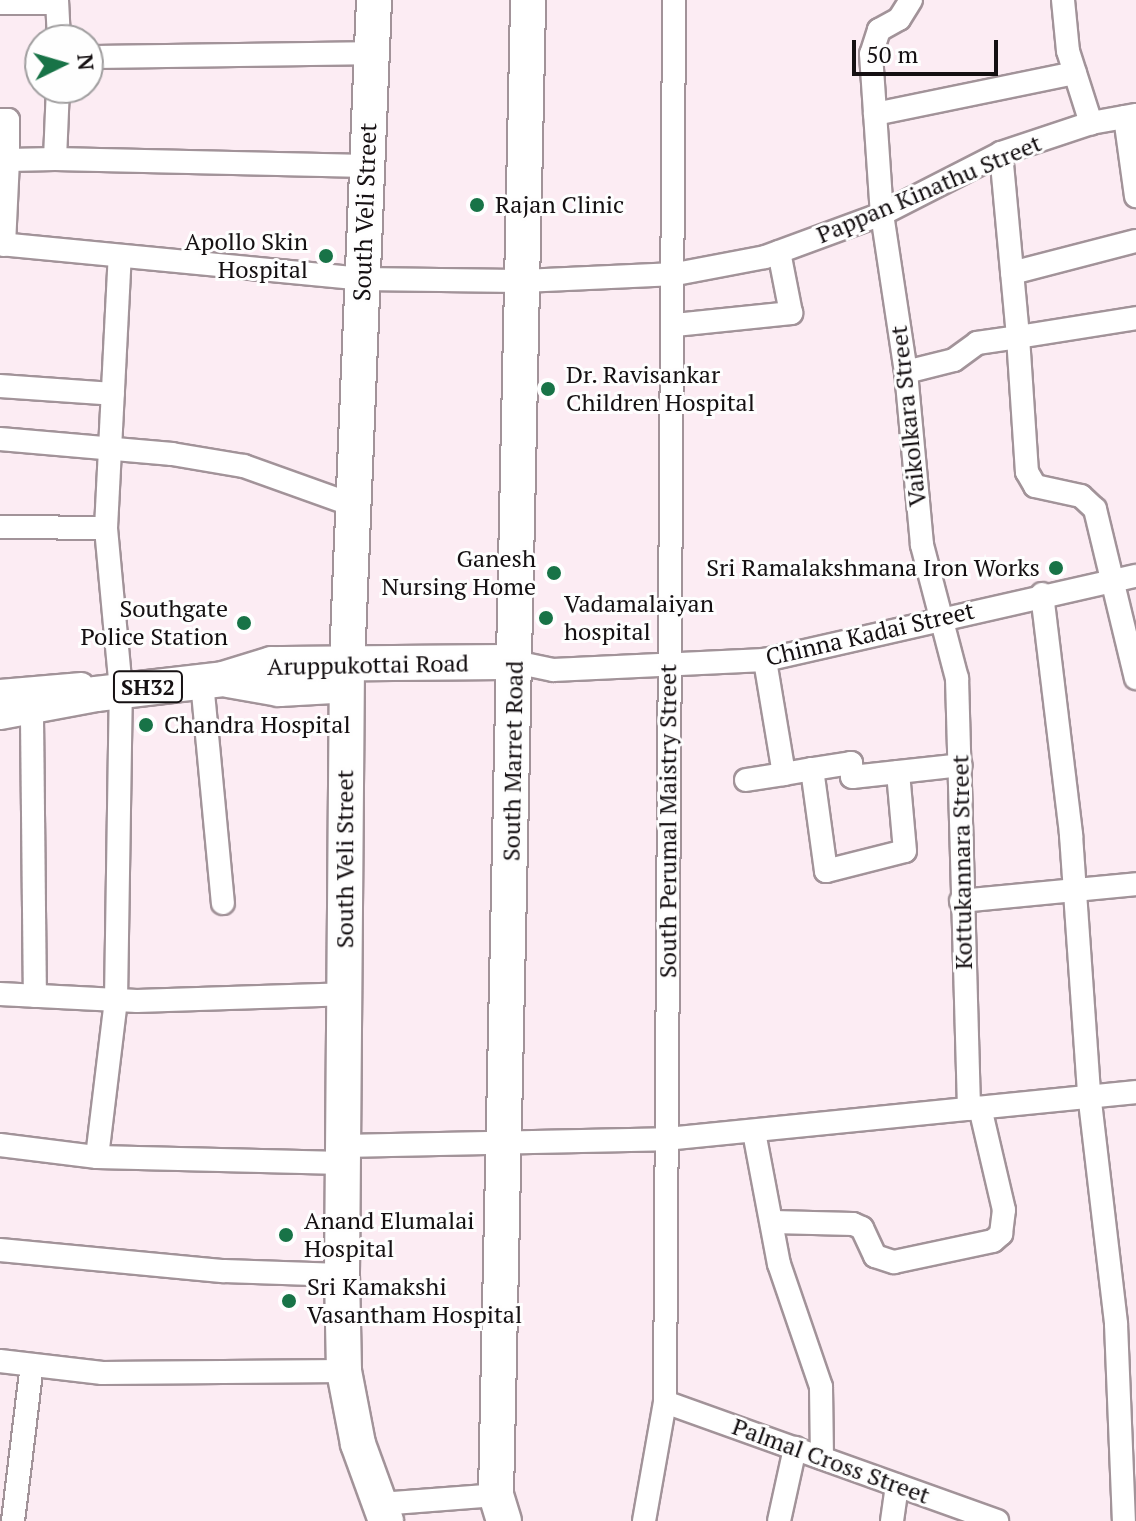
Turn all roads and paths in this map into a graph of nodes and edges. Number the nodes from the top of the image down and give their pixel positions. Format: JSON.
{"nodes":[{"id":1,"x":374,"y":0,"type":"edge"},
{"id":2,"x":528,"y":0,"type":"edge"},
{"id":3,"x":674,"y":0,"type":"edge"},
{"id":4,"x":911,"y":0,"type":"edge"},
{"id":5,"x":1063,"y":0,"type":"edge"},
{"id":6,"x":57,"y":2,"type":"edge"},
{"id":7,"x":0,"y":3,"type":"edge"},
{"id":8,"x":58,"y":24,"type":"edge"},
{"id":9,"x":371,"y":53,"type":"junction"},
{"id":10,"x":104,"y":57,"type":"edge"},
{"id":11,"x":1075,"y":73,"type":"junction"},
{"id":12,"x":57,"y":104,"type":"edge"},
{"id":13,"x":875,"y":114,"type":"junction"},
{"id":14,"x":1131,"y":116,"type":"edge"},
{"id":15,"x":0,"y":120,"type":"edge"},
{"id":16,"x":1091,"y":123,"type":"junction"},
{"id":17,"x":1001,"y":153,"type":"junction"},
{"id":18,"x":55,"y":159,"type":"junction"},
{"id":19,"x":8,"y":160,"type":"junction"},
{"id":20,"x":367,"y":166,"type":"junction"},
{"id":21,"x":1136,"y":196,"type":"edge"},
{"id":22,"x":882,"y":214,"type":"junction"},
{"id":23,"x":1136,"y":241,"type":"edge"},
{"id":24,"x":2,"y":245,"type":"edge"},
{"id":25,"x":779,"y":252,"type":"junction"},
{"id":26,"x":120,"y":256,"type":"junction"},
{"id":27,"x":1012,"y":273,"type":"junction"},
{"id":28,"x":676,"y":274,"type":"junction"},
{"id":29,"x":362,"y":279,"type":"junction"},
{"id":30,"x":523,"y":281,"type":"junction"},
{"id":31,"x":1136,"y":318,"type":"edge"},
{"id":32,"x":675,"y":325,"type":"junction"},
{"id":33,"x":1018,"y":337,"type":"junction"},
{"id":34,"x":906,"y":372,"type":"junction"},
{"id":35,"x":0,"y":386,"type":"edge"},
{"id":36,"x":113,"y":394,"type":"junction"},
{"id":37,"x":0,"y":439,"type":"edge"},
{"id":38,"x":110,"y":448,"type":"junction"},
{"id":39,"x":353,"y":505,"type":"junction"},
{"id":40,"x":0,"y":527,"type":"edge"},
{"id":41,"x":106,"y":528,"type":"junction"},
{"id":42,"x":1136,"y":576,"type":"edge"},
{"id":43,"x":1112,"y":581,"type":"junction"},
{"id":44,"x":1042,"y":594,"type":"junction"},
{"id":45,"x":944,"y":617,"type":"junction"},
{"id":46,"x":765,"y":660,"type":"junction"},
{"id":47,"x":669,"y":663,"type":"junction"},
{"id":48,"x":515,"y":673,"type":"junction"},
{"id":49,"x":347,"y":674,"type":"junction"},
{"id":50,"x":1136,"y":678,"type":"edge"},
{"id":51,"x":213,"y":680,"type":"junction"},
{"id":52,"x":0,"y":691,"type":"edge"},
{"id":53,"x":97,"y":694,"type":"junction"},
{"id":54,"x":16,"y":715,"type":"edge"},
{"id":55,"x":0,"y":725,"type":"edge"},
{"id":56,"x":961,"y":765,"type":"junction"},
{"id":57,"x":812,"y":769,"type":"junction"},
{"id":58,"x":898,"y":772,"type":"junction"},
{"id":59,"x":784,"y":774,"type":"junction"},
{"id":60,"x":746,"y":780,"type":"dead end"},
{"id":61,"x":1136,"y":884,"type":"edge"},
{"id":62,"x":1075,"y":888,"type":"junction"},
{"id":63,"x":961,"y":901,"type":"junction"},
{"id":64,"x":223,"y":903,"type":"dead end"},
{"id":65,"x":0,"y":994,"type":"edge"},
{"id":66,"x":344,"y":994,"type":"junction"},
{"id":67,"x":35,"y":996,"type":"junction"},
{"id":68,"x":116,"y":1000,"type":"junction"},
{"id":69,"x":1136,"y":1092,"type":"edge"},
{"id":70,"x":1089,"y":1093,"type":"junction"},
{"id":71,"x":974,"y":1108,"type":"junction"},
{"id":72,"x":754,"y":1132,"type":"junction"},
{"id":73,"x":666,"y":1139,"type":"junction"},
{"id":74,"x":0,"y":1145,"type":"edge"},
{"id":75,"x":505,"y":1146,"type":"junction"},
{"id":76,"x":343,"y":1155,"type":"junction"},
{"id":77,"x":97,"y":1157,"type":"junction"},
{"id":78,"x":773,"y":1222,"type":"junction"},
{"id":79,"x":0,"y":1250,"type":"edge"},
{"id":80,"x":342,"y":1275,"type":"junction"},
{"id":81,"x":0,"y":1361,"type":"edge"},
{"id":82,"x":32,"y":1365,"type":"junction"},
{"id":83,"x":344,"y":1371,"type":"junction"},
{"id":84,"x":665,"y":1402,"type":"junction"},
{"id":85,"x":795,"y":1448,"type":"junction"},
{"id":86,"x":822,"y":1458,"type":"junction"},
{"id":87,"x":897,"y":1485,"type":"junction"},
{"id":88,"x":500,"y":1508,"type":"edge"},
{"id":89,"x":383,"y":1513,"type":"edge"},
{"id":90,"x":13,"y":1521,"type":"edge"},
{"id":91,"x":644,"y":1521,"type":"edge"},
{"id":92,"x":779,"y":1521,"type":"edge"},
{"id":93,"x":892,"y":1521,"type":"edge"},
{"id":94,"x":997,"y":1521,"type":"edge"},
{"id":95,"x":1124,"y":1521,"type":"edge"}],
"edges":[{"from":1,"to":9,"type":"main road","name":"South Veli Street"},
{"from":2,"to":30,"type":"main road","name":"South Marret Road"},
{"from":3,"to":28,"type":"street","name":"South Perumal Maistry Street"},
{"from":4,"to":13,"type":"street","name":"Vaikolkara Street"},
{"from":5,"to":11,"type":"street"},
{"from":6,"to":7,"type":"street"},
{"from":6,"to":8,"type":"street"},
{"from":9,"to":10,"type":"street"},
{"from":9,"to":20,"type":"main road","name":"South Veli Street"},
{"from":11,"to":13,"type":"street"},
{"from":11,"to":16,"type":"street"},
{"from":12,"to":18,"type":"street"},
{"from":13,"to":22,"type":"street","name":"Vaikolkara Street"},
{"from":14,"to":16,"type":"street","name":"Pappan Kinathu Street"},
{"from":14,"to":21,"type":"street"},
{"from":15,"to":19,"type":"street"},
{"from":16,"to":17,"type":"street","name":"Pappan Kinathu Street"},
{"from":17,"to":22,"type":"street","name":"Pappan Kinathu Street"},
{"from":17,"to":27,"type":"street"},
{"from":18,"to":19,"type":"street"},
{"from":18,"to":20,"type":"street"},
{"from":19,"to":24,"type":"street"},
{"from":20,"to":29,"type":"main road","name":"South Veli Street"},
{"from":22,"to":25,"type":"street","name":"Pappan Kinathu Street"},
{"from":22,"to":34,"type":"street","name":"Vaikolkara Street"},
{"from":23,"to":27,"type":"street"},
{"from":24,"to":26,"type":"street","name":"Pappan Kinathu Street"},
{"from":25,"to":28,"type":"street","name":"Pappan Kinathu Street"},
{"from":25,"to":32,"type":"street"},
{"from":26,"to":29,"type":"street","name":"Pappan Kinathu Street"},
{"from":26,"to":36,"type":"street"},
{"from":27,"to":33,"type":"street"},
{"from":28,"to":30,"type":"street","name":"Pappan Kinathu Street"},
{"from":28,"to":32,"type":"street","name":"South Perumal Maistry Street"},
{"from":29,"to":30,"type":"street","name":"Pappan Kinathu Street"},
{"from":29,"to":39,"type":"main road","name":"South Veli Street"},
{"from":30,"to":48,"type":"main road","name":"South Marret Road"},
{"from":31,"to":33,"type":"street"},
{"from":32,"to":47,"type":"street","name":"South Perumal Maistry Street"},
{"from":33,"to":34,"type":"street"},
{"from":33,"to":43,"type":"street"},
{"from":34,"to":45,"type":"street","name":"Vaikolkara Street"},
{"from":35,"to":36,"type":"street"},
{"from":36,"to":38,"type":"street"},
{"from":37,"to":38,"type":"street"},
{"from":38,"to":39,"type":"street"},
{"from":38,"to":41,"type":"street"},
{"from":39,"to":49,"type":"main road","name":"South Veli Street"},
{"from":40,"to":41,"type":"street"},
{"from":41,"to":53,"type":"street"},
{"from":42,"to":43,"type":"street","name":"Chinna Kadai Street"},
{"from":43,"to":44,"type":"street","name":"Chinna Kadai Street"},
{"from":43,"to":50,"type":"street"},
{"from":44,"to":45,"type":"street","name":"Chinna Kadai Street"},
{"from":44,"to":62,"type":"street"},
{"from":45,"to":46,"type":"street","name":"Chinna Kadai Street"},
{"from":45,"to":56,"type":"street","name":"Kottukannara Street"},
{"from":46,"to":47,"type":"street","name":"Chinna Kadai Street"},
{"from":46,"to":59,"type":"street"},
{"from":47,"to":48,"type":"street","name":"Chinna Kadai Street"},
{"from":47,"to":73,"type":"street","name":"South Perumal Maistry Street"},
{"from":48,"to":49,"type":"main road","name":"Aruppukottai Road"},
{"from":48,"to":75,"type":"main road","name":"South Marret Road"},
{"from":49,"to":51,"type":"main road","name":"Aruppukottai Road","number":"SH32"},
{"from":49,"to":66,"type":"main road","name":"South Veli Street"},
{"from":51,"to":53,"type":"main road","name":"Aruppukottai Road","number":"SH32"},
{"from":51,"to":64,"type":"street"},
{"from":52,"to":53,"type":"street"},
{"from":53,"to":54,"type":"main road","name":"Aruppukottai Road","number":"SH32"},
{"from":53,"to":68,"type":"street"},
{"from":54,"to":55,"type":"street"},
{"from":54,"to":67,"type":"street"},
{"from":56,"to":58,"type":"street"},
{"from":56,"to":63,"type":"street","name":"Kottukannara Street"},
{"from":57,"to":58,"type":"street"},
{"from":57,"to":58,"type":"street"},
{"from":57,"to":59,"type":"street"},
{"from":59,"to":60,"type":"street"},
{"from":61,"to":62,"type":"street"},
{"from":62,"to":63,"type":"street"},
{"from":62,"to":70,"type":"street"},
{"from":63,"to":71,"type":"street","name":"Kottukannara Street"},
{"from":65,"to":67,"type":"street"},
{"from":66,"to":68,"type":"street"},
{"from":66,"to":76,"type":"main road","name":"South Veli Street"},
{"from":67,"to":68,"type":"street"},
{"from":68,"to":77,"type":"street"},
{"from":69,"to":70,"type":"street"},
{"from":70,"to":71,"type":"street"},
{"from":70,"to":95,"type":"street"},
{"from":71,"to":72,"type":"street"},
{"from":71,"to":78,"type":"street","name":"Kottukannara Street"},
{"from":72,"to":73,"type":"street"},
{"from":72,"to":78,"type":"street"},
{"from":73,"to":75,"type":"street"},
{"from":73,"to":84,"type":"street","name":"South Perumal Maistry Street"},
{"from":74,"to":77,"type":"street"},
{"from":75,"to":76,"type":"street"},
{"from":75,"to":88,"type":"main road","name":"South Marret Road"},
{"from":76,"to":77,"type":"street"},
{"from":76,"to":80,"type":"main road","name":"South Veli Street"},
{"from":78,"to":86,"type":"street"},
{"from":79,"to":80,"type":"street"},
{"from":80,"to":83,"type":"main road","name":"South Veli Street"},
{"from":81,"to":82,"type":"street"},
{"from":82,"to":83,"type":"street"},
{"from":82,"to":90,"type":"street"},
{"from":83,"to":89,"type":"main road","name":"South Veli Street"},
{"from":84,"to":85,"type":"street","name":"Palmal Cross Street"},
{"from":84,"to":91,"type":"street","name":"South Perumal Maistry Street"},
{"from":85,"to":86,"type":"street","name":"Palmal Cross Street"},
{"from":85,"to":92,"type":"street"},
{"from":86,"to":87,"type":"street","name":"Palmal Cross Street"},
{"from":87,"to":93,"type":"street"},
{"from":87,"to":94,"type":"street","name":"Palmal Cross Street"},
{"from":88,"to":89,"type":"street"}]}
